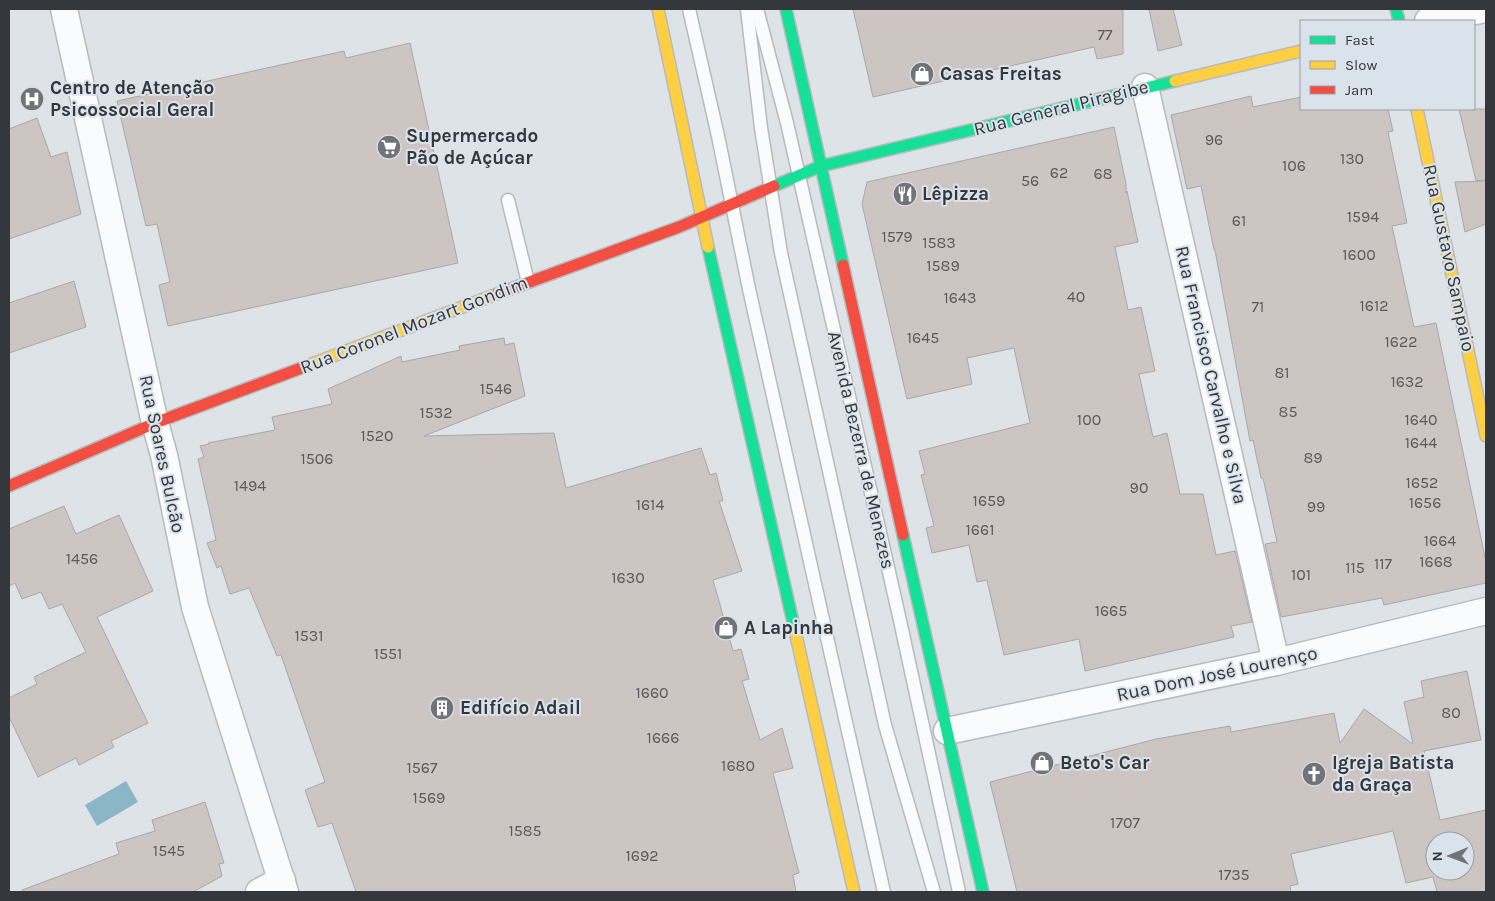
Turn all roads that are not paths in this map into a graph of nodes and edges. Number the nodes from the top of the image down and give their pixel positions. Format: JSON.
{"nodes":[{"id":1,"x":64,"y":9,"type":"edge"},
{"id":2,"x":658,"y":9,"type":"edge"},
{"id":3,"x":689,"y":9,"type":"edge"},
{"id":4,"x":747,"y":9,"type":"edge"},
{"id":5,"x":758,"y":9,"type":"edge"},
{"id":6,"x":786,"y":9,"type":"edge"},
{"id":7,"x":1485,"y":9,"type":"edge"},
{"id":8,"x":1433,"y":20,"type":"edge"},
{"id":9,"x":1300,"y":51,"type":"edge"},
{"id":10,"x":1145,"y":88,"type":"junction"},
{"id":11,"x":1417,"y":110,"type":"edge"},
{"id":12,"x":821,"y":166,"type":"junction"},
{"id":13,"x":799,"y":176,"type":"junction"},
{"id":14,"x":770,"y":188,"type":"junction"},
{"id":15,"x":508,"y":200,"type":"dead end"},
{"id":16,"x":732,"y":205,"type":"junction"},
{"id":17,"x":702,"y":218,"type":"junction"},
{"id":18,"x":528,"y":282,"type":"junction"},
{"id":19,"x":155,"y":423,"type":"junction"},
{"id":20,"x":1486,"y":436,"type":"edge"},
{"id":21,"x":9,"y":486,"type":"edge"},
{"id":22,"x":1486,"y":611,"type":"edge"},
{"id":23,"x":1276,"y":662,"type":"junction"},
{"id":24,"x":947,"y":731,"type":"junction"},
{"id":25,"x":283,"y":886,"type":"edge"},
{"id":26,"x":849,"y":891,"type":"edge"},
{"id":27,"x":259,"y":892,"type":"edge"},
{"id":28,"x":884,"y":892,"type":"edge"},
{"id":29,"x":934,"y":892,"type":"edge"},
{"id":30,"x":959,"y":892,"type":"edge"},
{"id":31,"x":983,"y":892,"type":"edge"}],
"edges":[{"from":1,"to":19,"type":"street","name":"Rua Soares Bulcão"},
{"from":2,"to":17,"type":"main road"},
{"from":3,"to":16,"type":"lane"},
{"from":4,"to":14,"type":"lane","name":"Avenida Bezerra de Menezes"},
{"from":5,"to":13,"type":"lane","name":"Avenida Bezerra de Menezes"},
{"from":6,"to":12,"type":"main road","name":"Avenida Bezerra de Menezes"},
{"from":7,"to":8,"type":"street"},
{"from":9,"to":10,"type":"main road","name":"Rua General Piragibe"},
{"from":10,"to":12,"type":"main road","name":"Rua General Piragibe"},
{"from":10,"to":23,"type":"street","name":"Rua Francisco Carvalho e Silva"},
{"from":11,"to":20,"type":"main road","name":"Rua Gustavo Sampaio"},
{"from":12,"to":13,"type":"main road","name":"Rua Coronel Mozart Gondim"},
{"from":12,"to":24,"type":"main road","name":"Avenida Bezerra de Menezes"},
{"from":13,"to":14,"type":"main road","name":"Rua Coronel Mozart Gondim"},
{"from":13,"to":30,"type":"lane","name":"Avenida Bezerra de Menezes"},
{"from":14,"to":16,"type":"main road","name":"Rua Coronel Mozart Gondim"},
{"from":14,"to":29,"type":"lane","name":"Avenida Bezerra de Menezes"},
{"from":15,"to":18,"type":"lane"},
{"from":16,"to":17,"type":"main road","name":"Rua Coronel Mozart Gondim"},
{"from":16,"to":28,"type":"lane"},
{"from":17,"to":18,"type":"main road","name":"Rua Coronel Mozart Gondim"},
{"from":17,"to":26,"type":"main road"},
{"from":18,"to":19,"type":"main road","name":"Rua Coronel Mozart Gondim"},
{"from":19,"to":21,"type":"main road","name":"Rua Coronel Mozart Gondim"},
{"from":19,"to":25,"type":"street","name":"Rua Soares Bulcão"},
{"from":22,"to":23,"type":"street","name":"Rua Dom José Lourenço"},
{"from":23,"to":24,"type":"street","name":"Rua Dom José Lourenço"},
{"from":24,"to":31,"type":"main road","name":"Avenida Bezerra de Menezes"},
{"from":25,"to":27,"type":"street"}]}
